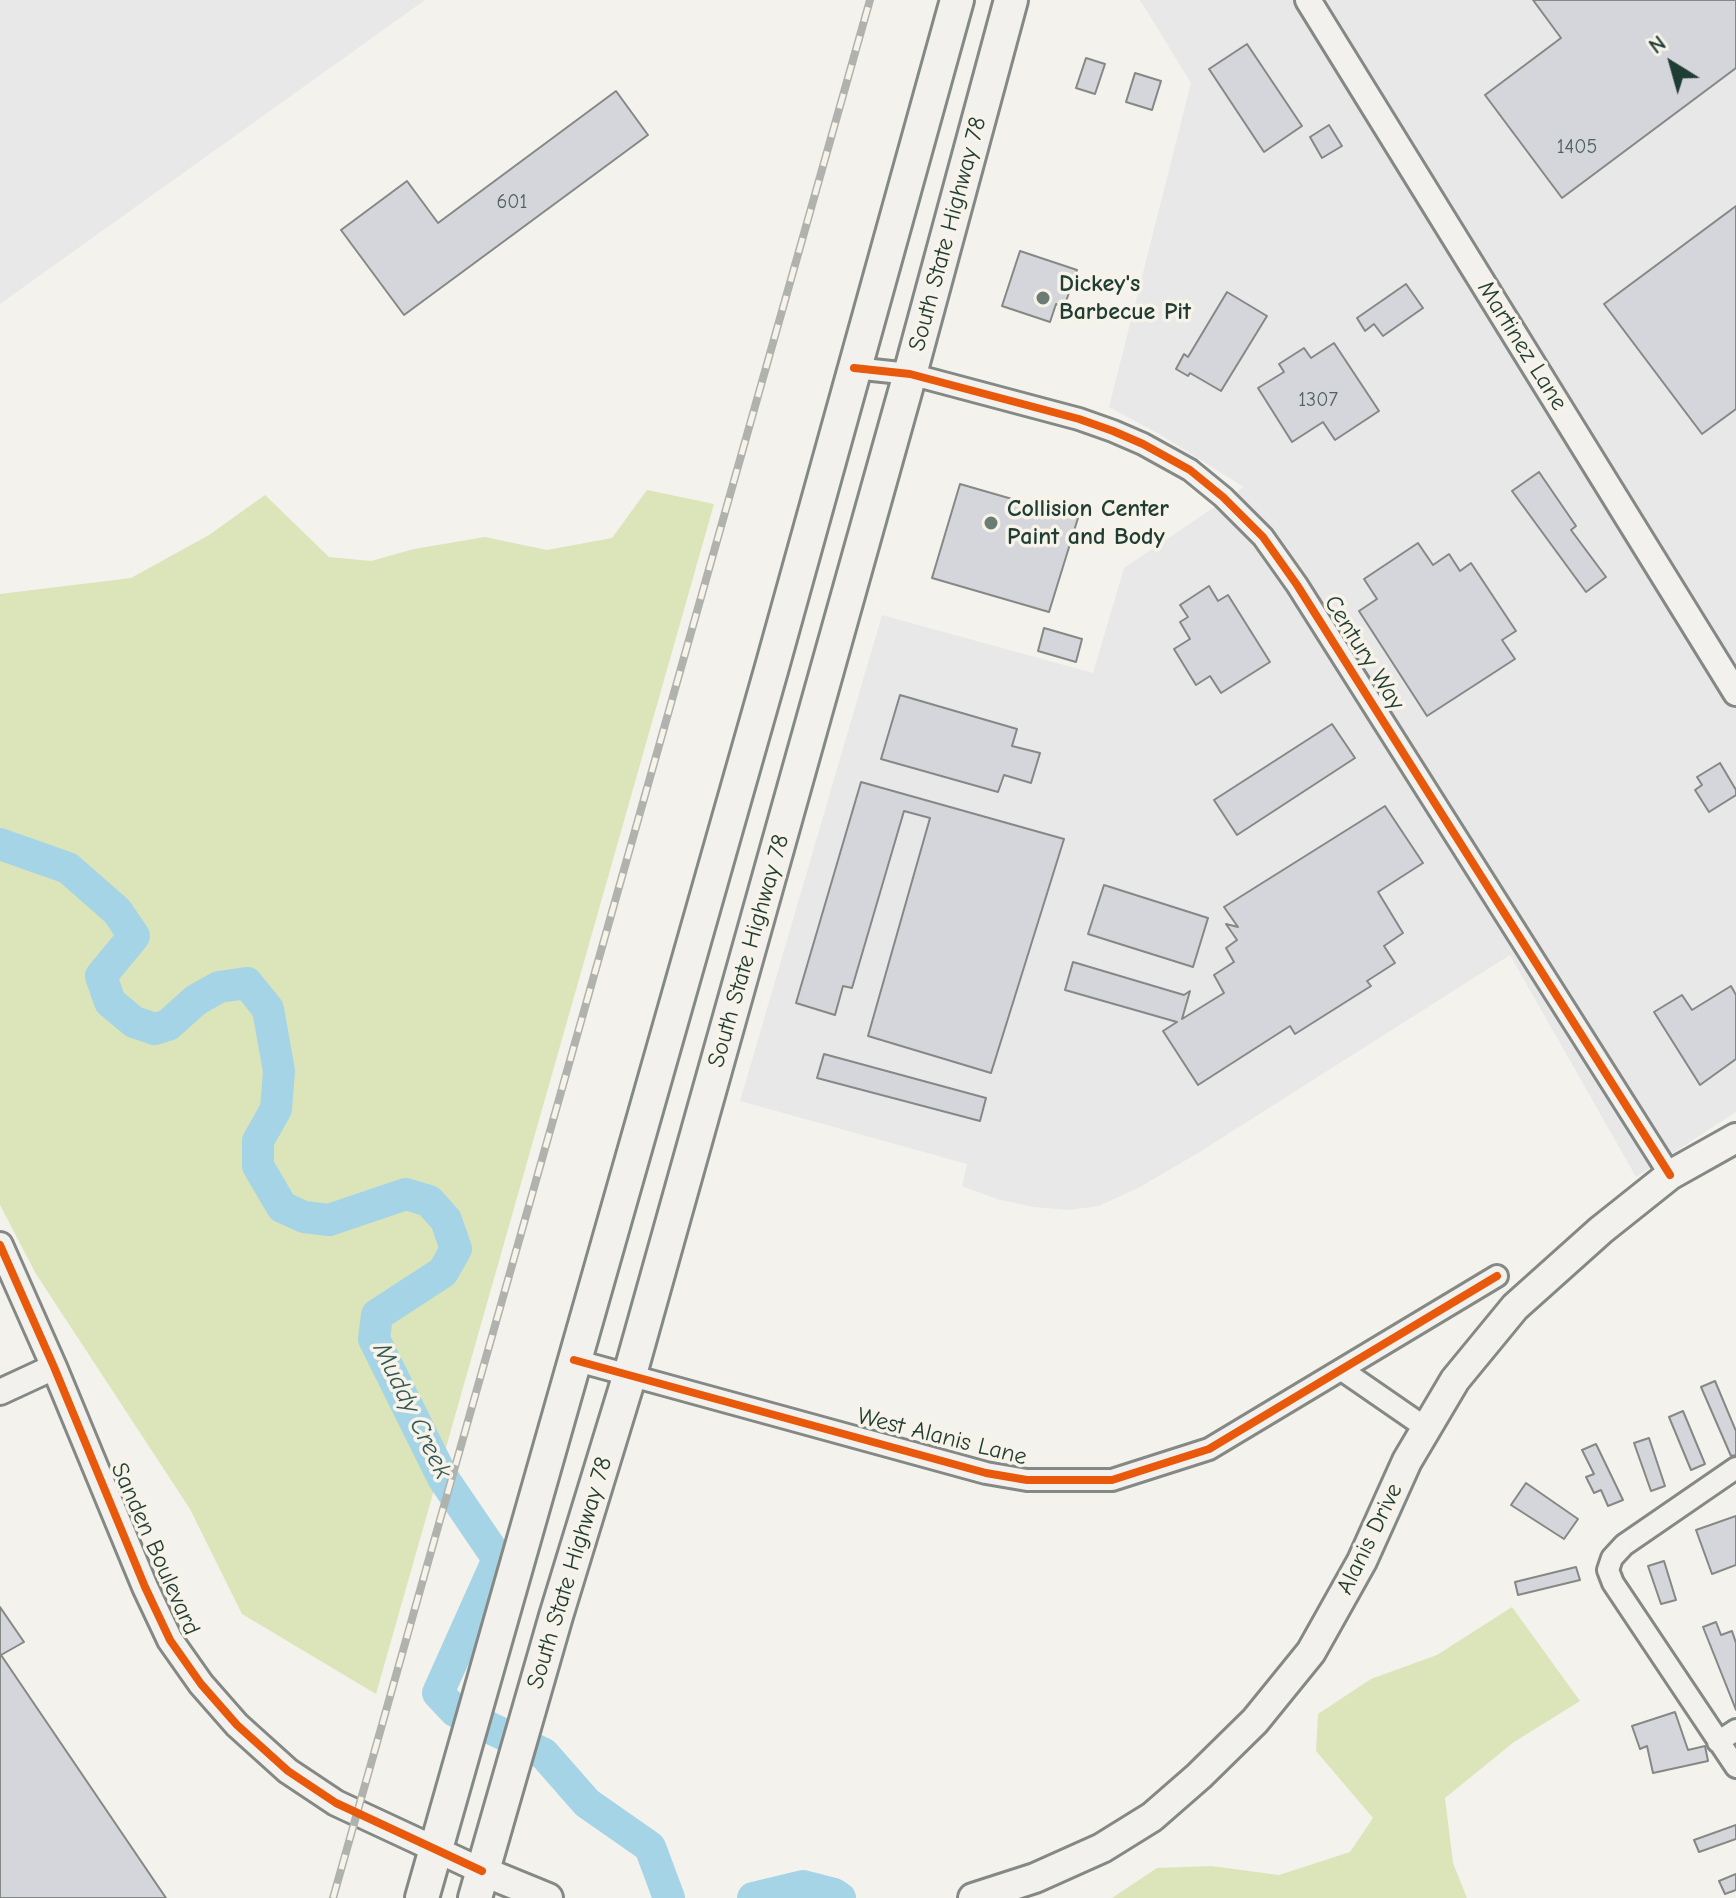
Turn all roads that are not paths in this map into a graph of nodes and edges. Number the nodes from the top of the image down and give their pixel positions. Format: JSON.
{"nodes":[{"id":1,"x":957,"y":0,"type":"edge"},
{"id":2,"x":1011,"y":0,"type":"edge"},
{"id":3,"x":1308,"y":0,"type":"edge"},
{"id":4,"x":854,"y":368,"type":"junction"},
{"id":5,"x":910,"y":374,"type":"junction"},
{"id":6,"x":1736,"y":691,"type":"edge"},
{"id":7,"x":1736,"y":1138,"type":"edge"},
{"id":8,"x":1670,"y":1175,"type":"junction"},
{"id":9,"x":0,"y":1245,"type":"edge"},
{"id":10,"x":1497,"y":1276,"type":"dead end"},
{"id":11,"x":574,"y":1360,"type":"junction"},
{"id":12,"x":54,"y":1367,"type":"junction"},
{"id":13,"x":1342,"y":1370,"type":"junction"},
{"id":14,"x":630,"y":1374,"type":"junction"},
{"id":15,"x":0,"y":1392,"type":"edge"},
{"id":16,"x":1426,"y":1428,"type":"junction"},
{"id":17,"x":1736,"y":1468,"type":"edge"},
{"id":18,"x":1736,"y":1730,"type":"edge"},
{"id":19,"x":1718,"y":1742,"type":"junction"},
{"id":20,"x":1736,"y":1767,"type":"edge"},
{"id":21,"x":435,"y":1851,"type":"junction"},
{"id":22,"x":479,"y":1884,"type":"edge"},
{"id":23,"x":422,"y":1898,"type":"edge"},
{"id":24,"x":548,"y":1898,"type":"edge"},
{"id":25,"x":973,"y":1898,"type":"edge"}],
"edges":[{"from":1,"to":4,"type":"main road"},
{"from":2,"to":5,"type":"main road","name":"South State Highway 78"},
{"from":3,"to":6,"type":"street","name":"Martinez Lane"},
{"from":4,"to":5,"type":"street","name":"Century Way"},
{"from":4,"to":11,"type":"main road"},
{"from":5,"to":8,"type":"street","name":"Century Way"},
{"from":5,"to":14,"type":"main road","name":"South State Highway 78"},
{"from":7,"to":8,"type":"main road","name":"Alanis Drive"},
{"from":8,"to":16,"type":"main road","name":"Alanis Drive"},
{"from":9,"to":12,"type":"street","name":"Sanden Boulevard"},
{"from":10,"to":13,"type":"street","name":"West Alanis Lane"},
{"from":11,"to":14,"type":"street","name":"West Alanis Lane"},
{"from":11,"to":21,"type":"main road"},
{"from":12,"to":15,"type":"street"},
{"from":12,"to":21,"type":"street","name":"Sanden Boulevard"},
{"from":13,"to":14,"type":"street","name":"West Alanis Lane"},
{"from":13,"to":16,"type":"street"},
{"from":14,"to":22,"type":"main road","name":"South State Highway 78"},
{"from":16,"to":25,"type":"main road","name":"Alanis Drive"},
{"from":17,"to":19,"type":"street"},
{"from":18,"to":19,"type":"street"},
{"from":19,"to":20,"type":"street"},
{"from":21,"to":22,"type":"street","name":"Sanden Boulevard"},
{"from":21,"to":23,"type":"main road"},
{"from":22,"to":24,"type":"main road"}]}
